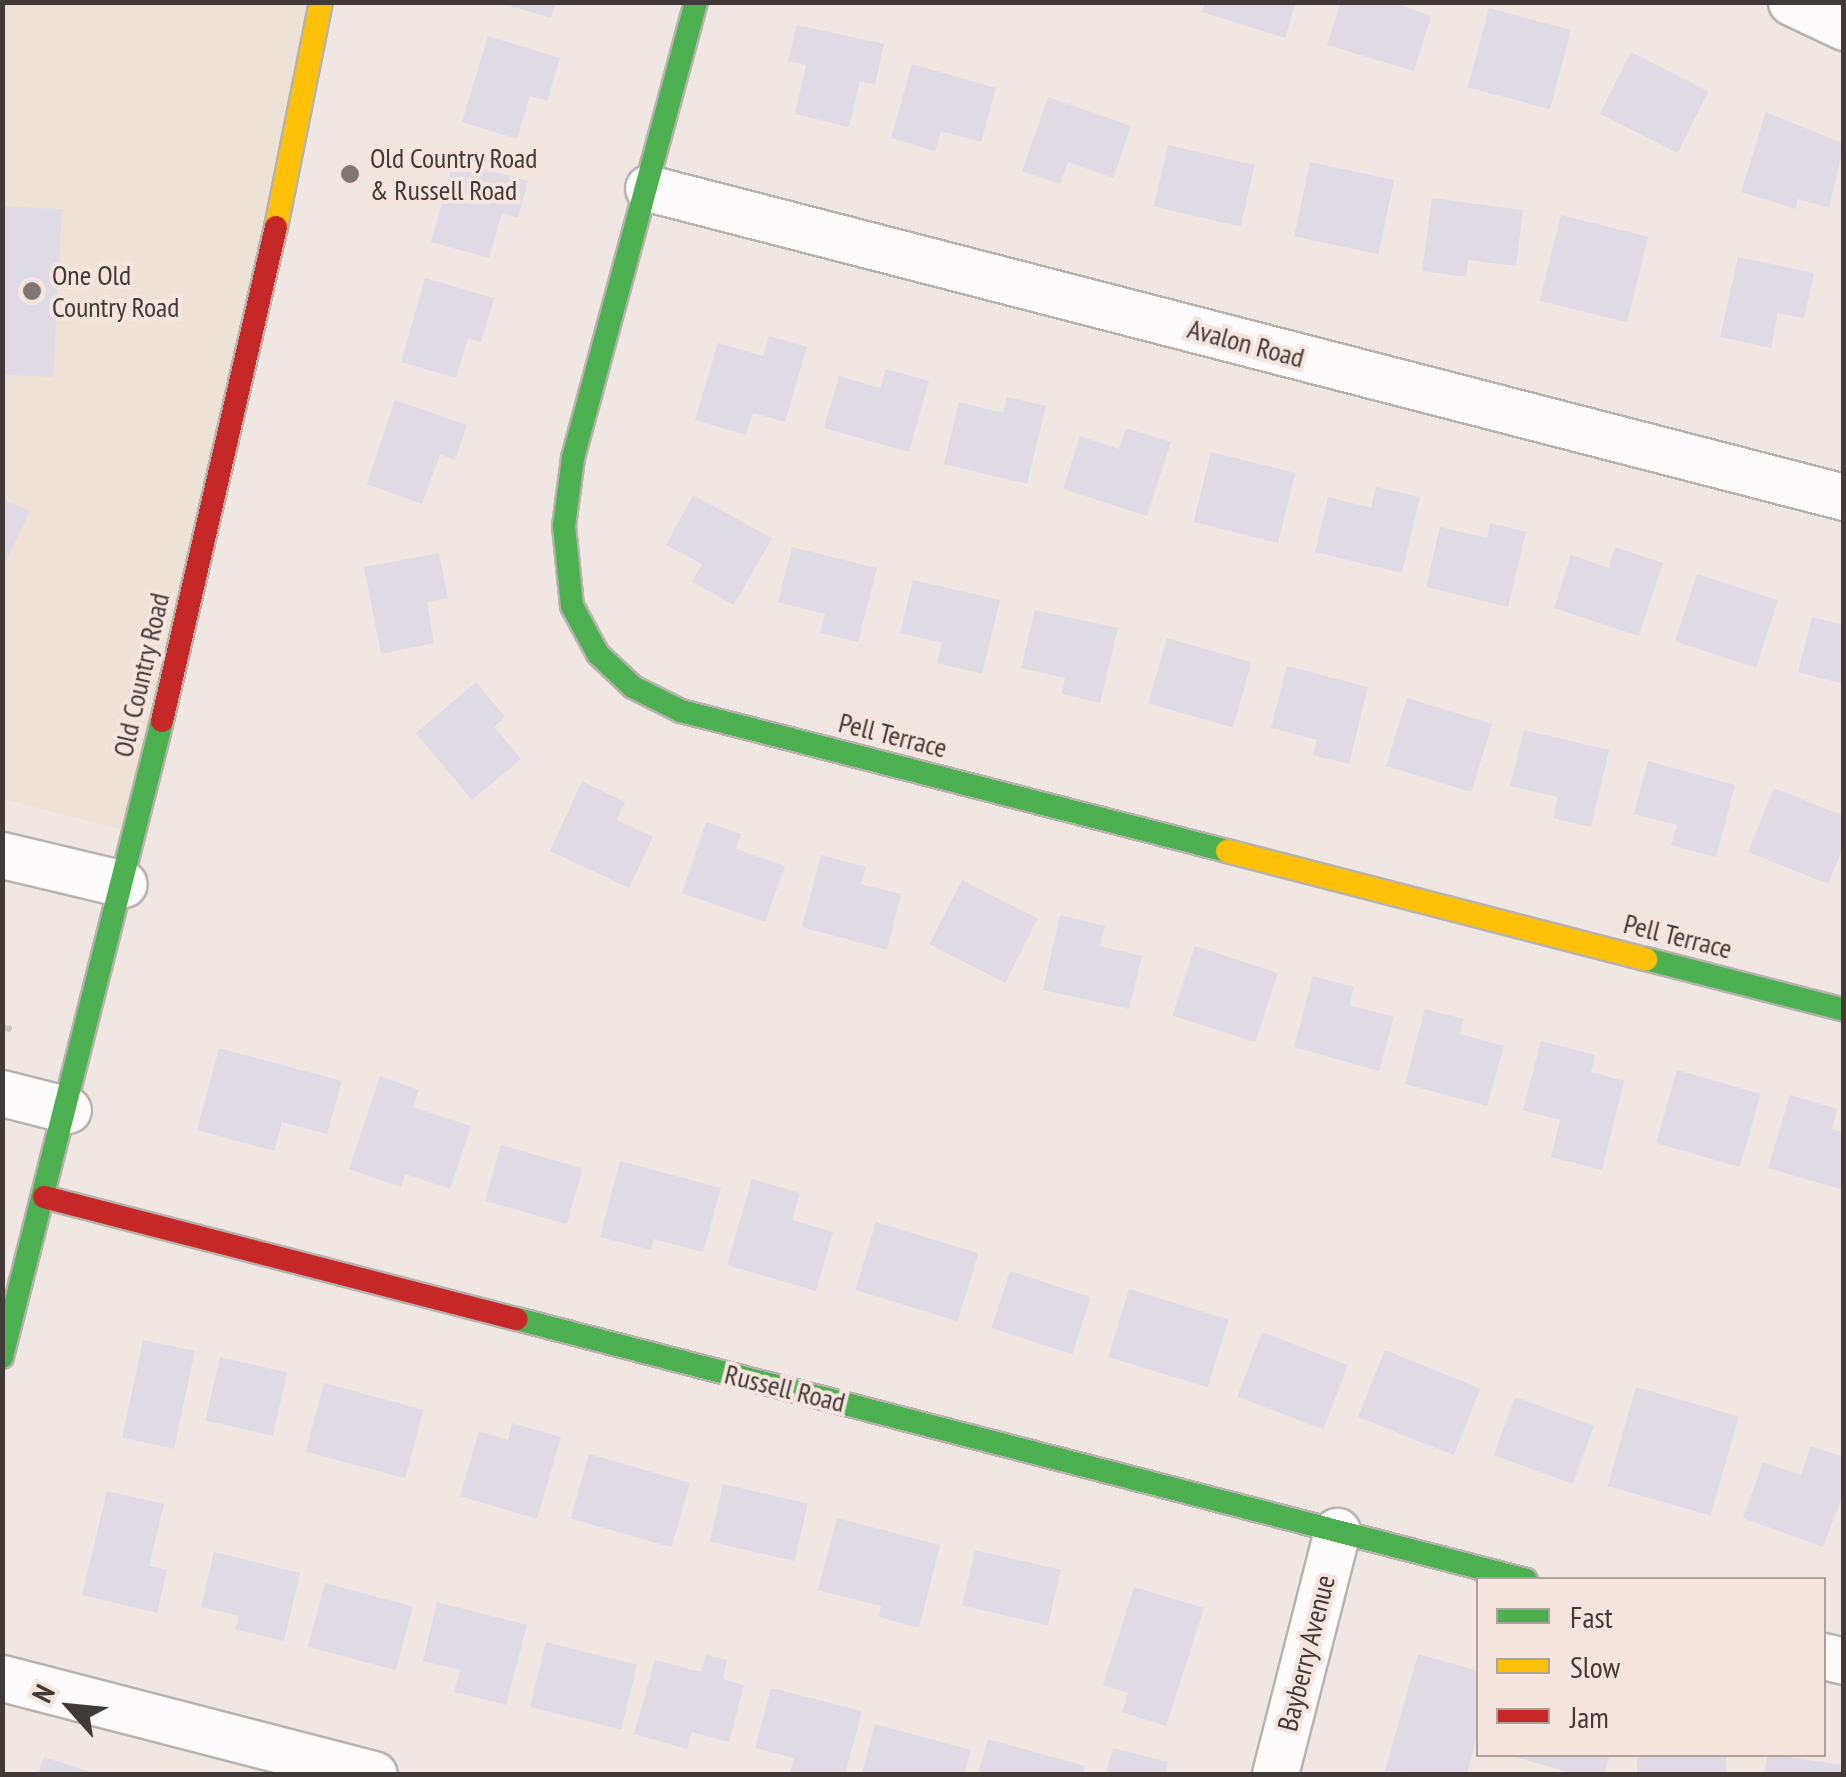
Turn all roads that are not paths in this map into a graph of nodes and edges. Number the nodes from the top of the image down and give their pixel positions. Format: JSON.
{"nodes":[{"id":1,"x":321,"y":2,"type":"edge"},
{"id":2,"x":696,"y":2,"type":"edge"},
{"id":3,"x":1790,"y":2,"type":"edge"},
{"id":4,"x":1844,"y":27,"type":"edge"},
{"id":5,"x":648,"y":188,"type":"junction"},
{"id":6,"x":1844,"y":497,"type":"edge"},
{"id":7,"x":2,"y":855,"type":"edge"},
{"id":8,"x":124,"y":884,"type":"junction"},
{"id":9,"x":1844,"y":1010,"type":"edge"},
{"id":10,"x":2,"y":1093,"type":"edge"},
{"id":11,"x":68,"y":1110,"type":"junction"},
{"id":12,"x":44,"y":1197,"type":"junction"},
{"id":13,"x":2,"y":1357,"type":"edge"},
{"id":14,"x":1338,"y":1531,"type":"junction"},
{"id":15,"x":1514,"y":1577,"type":"edge"},
{"id":16,"x":2,"y":1678,"type":"edge"},
{"id":17,"x":374,"y":1774,"type":"edge"},
{"id":18,"x":1275,"y":1774,"type":"edge"}],
"edges":[{"from":1,"to":8,"type":"street","name":"Old Country Road"},
{"from":2,"to":5,"type":"street","name":"Pell Terrace"},
{"from":3,"to":4,"type":"street"},
{"from":5,"to":6,"type":"street","name":"Avalon Road"},
{"from":5,"to":9,"type":"street","name":"Pell Terrace"},
{"from":7,"to":8,"type":"street"},
{"from":8,"to":11,"type":"street","name":"Old Country Road"},
{"from":10,"to":11,"type":"street"},
{"from":11,"to":12,"type":"street","name":"Old Country Road"},
{"from":12,"to":13,"type":"street","name":"Old Country Road"},
{"from":12,"to":14,"type":"street","name":"Russell Road"},
{"from":14,"to":15,"type":"street","name":"Russell Road"},
{"from":14,"to":18,"type":"street","name":"Bayberry Avenue"},
{"from":16,"to":17,"type":"street"}]}
